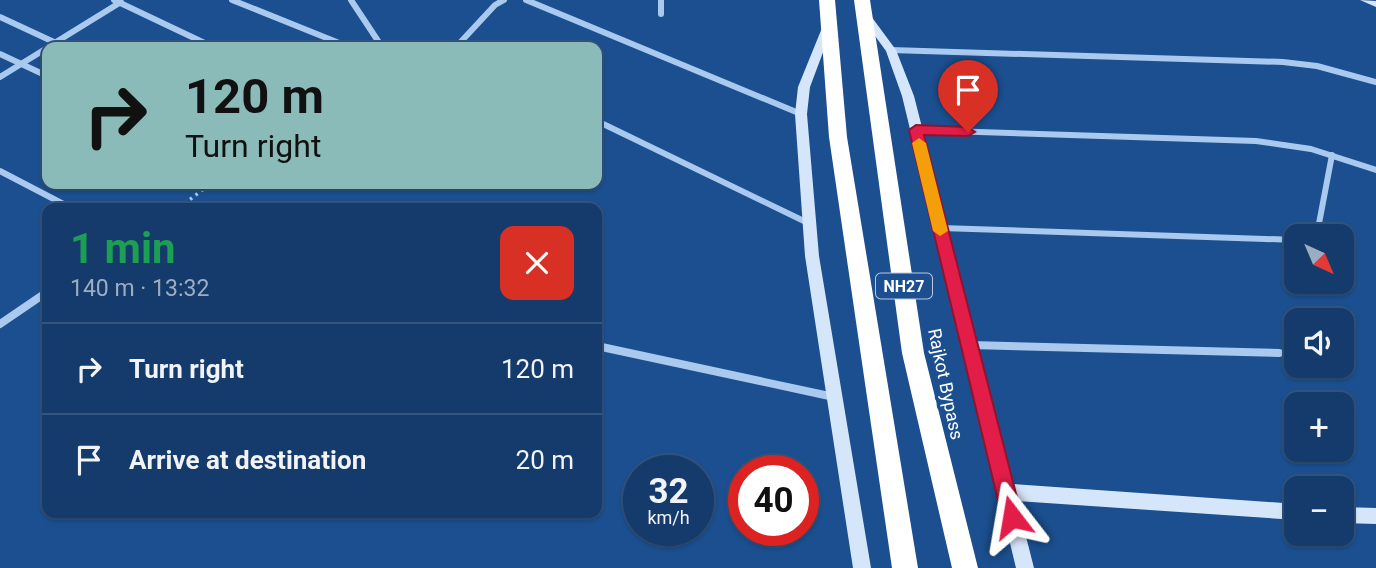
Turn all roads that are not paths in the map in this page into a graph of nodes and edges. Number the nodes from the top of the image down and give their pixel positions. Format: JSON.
{"nodes":[{"id":1,"x":232,"y":0,"type":"edge"},
{"id":2,"x":351,"y":0,"type":"edge"},
{"id":3,"x":504,"y":0,"type":"edge"},
{"id":4,"x":526,"y":0,"type":"edge"},
{"id":5,"x":661,"y":0,"type":"edge"},
{"id":6,"x":827,"y":0,"type":"edge"},
{"id":7,"x":1364,"y":0,"type":"edge"},
{"id":8,"x":120,"y":1,"type":"edge"},
{"id":9,"x":1376,"y":5,"type":"edge"},
{"id":10,"x":863,"y":7,"type":"edge"},
{"id":11,"x":660,"y":14,"type":"dead end"},
{"id":12,"x":0,"y":17,"type":"edge"},
{"id":13,"x":829,"y":23,"type":"junction"},
{"id":14,"x":54,"y":42,"type":"edge"},
{"id":15,"x":58,"y":42,"type":"edge"},
{"id":16,"x":203,"y":42,"type":"edge"},
{"id":17,"x":337,"y":42,"type":"edge"},
{"id":18,"x":379,"y":42,"type":"edge"},
{"id":19,"x":461,"y":42,"type":"edge"},
{"id":20,"x":891,"y":50,"type":"junction"},
{"id":21,"x":42,"y":52,"type":"edge"},
{"id":22,"x":0,"y":54,"type":"edge"},
{"id":23,"x":22,"y":64,"type":"junction"},
{"id":24,"x":42,"y":73,"type":"edge"},
{"id":25,"x":0,"y":77,"type":"edge"},
{"id":26,"x":1376,"y":82,"type":"edge"},
{"id":27,"x":801,"y":114,"type":"junction"},
{"id":28,"x":602,"y":123,"type":"edge"},
{"id":29,"x":916,"y":130,"type":"junction"},
{"id":30,"x":1332,"y":155,"type":"junction"},
{"id":31,"x":1376,"y":170,"type":"edge"},
{"id":32,"x":0,"y":171,"type":"edge"},
{"id":33,"x":61,"y":203,"type":"edge"},
{"id":34,"x":808,"y":223,"type":"junction"},
{"id":35,"x":1320,"y":224,"type":"edge"},
{"id":36,"x":940,"y":228,"type":"junction"},
{"id":37,"x":1284,"y":240,"type":"edge"},
{"id":38,"x":42,"y":295,"type":"edge"},
{"id":39,"x":0,"y":324,"type":"edge"},
{"id":40,"x":969,"y":345,"type":"junction"},
{"id":41,"x":602,"y":347,"type":"edge"},
{"id":42,"x":1279,"y":353,"type":"dead end"},
{"id":43,"x":834,"y":397,"type":"junction"},
{"id":44,"x":1006,"y":492,"type":"junction"},
{"id":45,"x":1284,"y":511,"type":"edge"},
{"id":46,"x":1354,"y":515,"type":"edge"},
{"id":47,"x":1376,"y":516,"type":"edge"},
{"id":48,"x":862,"y":568,"type":"edge"},
{"id":49,"x":905,"y":568,"type":"edge"},
{"id":50,"x":965,"y":568,"type":"edge"},
{"id":51,"x":1025,"y":568,"type":"edge"}],
"edges":[{"from":1,"to":17,"type":"street"},
{"from":2,"to":18,"type":"street"},
{"from":3,"to":19,"type":"street"},
{"from":4,"to":27,"type":"street"},
{"from":5,"to":11,"type":"street"},
{"from":6,"to":13,"type":"highway","number":"NH27"},
{"from":7,"to":9,"type":"street"},
{"from":8,"to":15,"type":"street"},
{"from":8,"to":16,"type":"street"},
{"from":10,"to":20,"type":"street"},
{"from":10,"to":50,"type":"highway","name":"Rajkot Bypass","number":"NH27"},
{"from":12,"to":14,"type":"street"},
{"from":13,"to":27,"type":"street"},
{"from":13,"to":49,"type":"highway","number":"NH27"},
{"from":20,"to":26,"type":"street"},
{"from":20,"to":29,"type":"street"},
{"from":21,"to":23,"type":"street"},
{"from":22,"to":23,"type":"street"},
{"from":23,"to":24,"type":"street"},
{"from":23,"to":25,"type":"street"},
{"from":27,"to":34,"type":"street"},
{"from":28,"to":34,"type":"street"},
{"from":29,"to":30,"type":"street"},
{"from":29,"to":36,"type":"street"},
{"from":30,"to":31,"type":"street"},
{"from":30,"to":35,"type":"street"},
{"from":32,"to":33,"type":"street"},
{"from":34,"to":43,"type":"street"},
{"from":36,"to":37,"type":"street"},
{"from":36,"to":40,"type":"street"},
{"from":38,"to":39,"type":"street"},
{"from":40,"to":42,"type":"street"},
{"from":40,"to":44,"type":"street"},
{"from":41,"to":43,"type":"street"},
{"from":43,"to":48,"type":"street"},
{"from":44,"to":45,"type":"street"},
{"from":44,"to":51,"type":"street"},
{"from":46,"to":47,"type":"street"}]}
